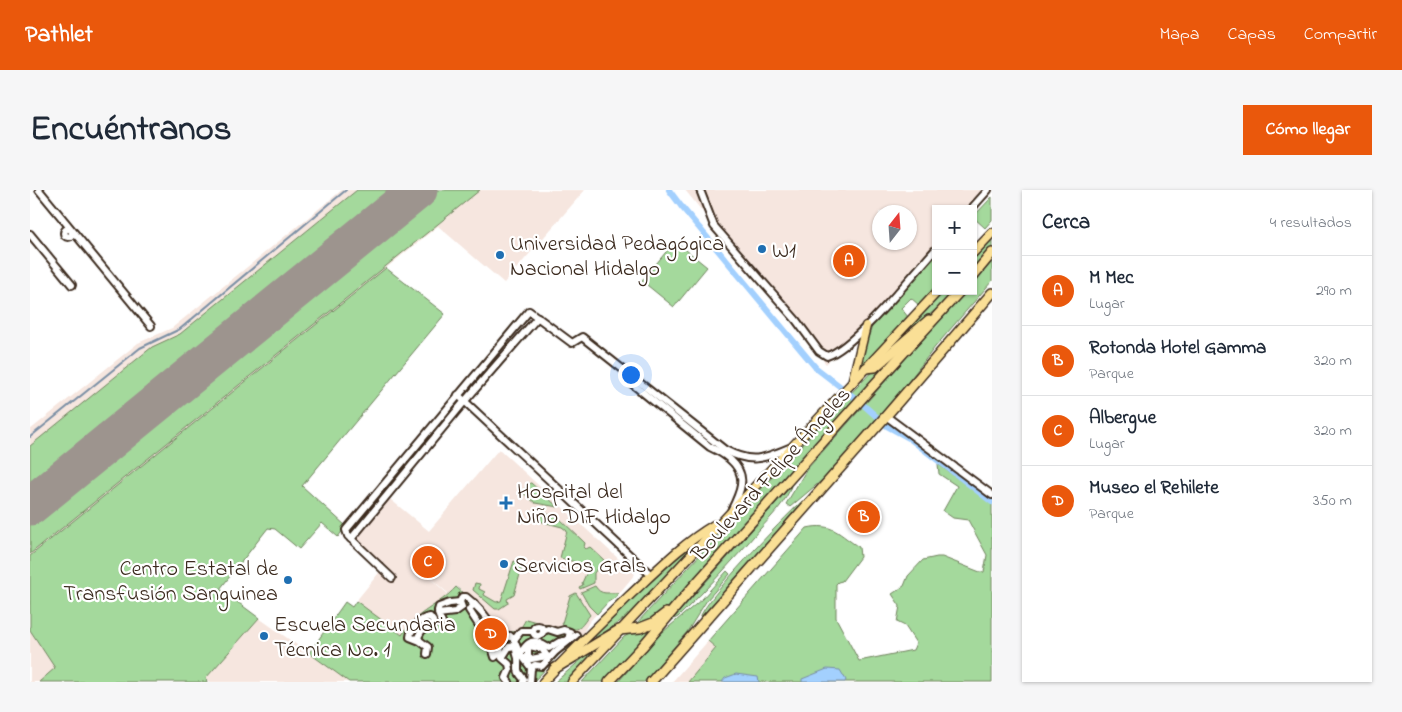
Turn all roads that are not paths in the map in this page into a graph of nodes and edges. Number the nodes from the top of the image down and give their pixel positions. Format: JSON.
{"nodes":[{"id":1,"x":39,"y":190,"type":"edge"},
{"id":2,"x":700,"y":190,"type":"edge"},
{"id":3,"x":988,"y":190,"type":"edge"},
{"id":4,"x":975,"y":205,"type":"edge"},
{"id":5,"x":992,"y":233,"type":"edge"},
{"id":6,"x":30,"y":234,"type":"edge"},
{"id":7,"x":935,"y":250,"type":"edge"},
{"id":8,"x":976,"y":250,"type":"edge"},
{"id":9,"x":992,"y":253,"type":"edge"},
{"id":10,"x":977,"y":271,"type":"edge"},
{"id":11,"x":72,"y":285,"type":"dead end"},
{"id":12,"x":992,"y":294,"type":"edge"},
{"id":13,"x":934,"y":295,"type":"edge"},
{"id":14,"x":957,"y":295,"type":"edge"},
{"id":15,"x":954,"y":299,"type":"junction"},
{"id":16,"x":538,"y":317,"type":"junction"},
{"id":17,"x":151,"y":326,"type":"dead end"},
{"id":18,"x":866,"y":326,"type":"junction"},
{"id":19,"x":866,"y":368,"type":"junction"},
{"id":20,"x":632,"y":380,"type":"junction"},
{"id":21,"x":852,"y":384,"type":"junction"},
{"id":22,"x":458,"y":395,"type":"junction"},
{"id":23,"x":464,"y":402,"type":"junction"},
{"id":24,"x":883,"y":420,"type":"junction"},
{"id":25,"x":417,"y":444,"type":"junction"},
{"id":26,"x":789,"y":448,"type":"junction"},
{"id":27,"x":424,"y":451,"type":"junction"},
{"id":28,"x":992,"y":494,"type":"edge"},
{"id":29,"x":731,"y":511,"type":"junction"},
{"id":30,"x":724,"y":518,"type":"junction"},
{"id":31,"x":351,"y":539,"type":"junction"},
{"id":32,"x":651,"y":575,"type":"junction"},
{"id":33,"x":392,"y":578,"type":"dead end"},
{"id":34,"x":693,"y":587,"type":"junction"},
{"id":35,"x":474,"y":603,"type":"junction"},
{"id":36,"x":619,"y":630,"type":"junction"},
{"id":37,"x":576,"y":635,"type":"dead end"},
{"id":38,"x":486,"y":636,"type":"junction"},
{"id":39,"x":514,"y":642,"type":"junction"},
{"id":40,"x":500,"y":648,"type":"dead end"},
{"id":41,"x":427,"y":654,"type":"dead end"},
{"id":42,"x":520,"y":654,"type":"junction"},
{"id":43,"x":531,"y":668,"type":"junction"},
{"id":44,"x":554,"y":669,"type":"junction"},
{"id":45,"x":518,"y":674,"type":"junction"},
{"id":46,"x":509,"y":682,"type":"edge"},
{"id":47,"x":515,"y":682,"type":"edge"},
{"id":48,"x":523,"y":682,"type":"edge"},
{"id":49,"x":530,"y":682,"type":"edge"},
{"id":50,"x":543,"y":682,"type":"edge"},
{"id":51,"x":572,"y":682,"type":"edge"},
{"id":52,"x":609,"y":682,"type":"edge"},
{"id":53,"x":651,"y":682,"type":"edge"}],
"edges":[{"from":1,"to":17,"type":"street"},
{"from":2,"to":18,"type":"street"},
{"from":3,"to":4,"type":"street"},
{"from":5,"to":8,"type":"main road"},
{"from":6,"to":11,"type":"street"},
{"from":7,"to":18,"type":"street"},
{"from":9,"to":10,"type":"highway"},
{"from":12,"to":24,"type":"highway"},
{"from":13,"to":19,"type":"main road","name":"Boulevard Felipe Ángeles"},
{"from":14,"to":15,"type":"highway","name":"Boulevard Felipe Ángeles"},
{"from":15,"to":19,"type":"highway"},
{"from":15,"to":34,"type":"highway","name":"Boulevard Felipe Ángeles"},
{"from":16,"to":20,"type":"street"},
{"from":16,"to":22,"type":"street"},
{"from":16,"to":23,"type":"street"},
{"from":18,"to":21,"type":"main road"},
{"from":19,"to":21,"type":"main road","name":"Boulevard Felipe Ángeles"},
{"from":20,"to":26,"type":"street"},
{"from":20,"to":29,"type":"street"},
{"from":21,"to":26,"type":"main road","name":"Boulevard Felipe Ángeles"},
{"from":22,"to":23,"type":"street"},
{"from":22,"to":25,"type":"street"},
{"from":23,"to":27,"type":"street"},
{"from":23,"to":32,"type":"street"},
{"from":24,"to":28,"type":"street"},
{"from":24,"to":53,"type":"highway"},
{"from":25,"to":27,"type":"street"},
{"from":25,"to":31,"type":"street"},
{"from":26,"to":29,"type":"main road","name":"Boulevard Felipe Ángeles"},
{"from":27,"to":31,"type":"street"},
{"from":29,"to":30,"type":"main road","name":"Boulevard Felipe Ángeles"},
{"from":30,"to":32,"type":"main road"},
{"from":30,"to":36,"type":"main road"},
{"from":31,"to":33,"type":"street"},
{"from":32,"to":44,"type":"main road"},
{"from":34,"to":36,"type":"highway"},
{"from":34,"to":52,"type":"highway","name":"Boulevard Felipe Ángeles"},
{"from":35,"to":38,"type":"street"},
{"from":35,"to":38,"type":"street"},
{"from":35,"to":41,"type":"street"},
{"from":36,"to":44,"type":"highway"},
{"from":36,"to":51,"type":"main road"},
{"from":37,"to":43,"type":"street"},
{"from":38,"to":39,"type":"street"},
{"from":39,"to":40,"type":"street"},
{"from":39,"to":42,"type":"street"},
{"from":39,"to":42,"type":"street"},
{"from":39,"to":45,"type":"street"},
{"from":39,"to":46,"type":"street"},
{"from":42,"to":43,"type":"street"},
{"from":43,"to":49,"type":"street"},
{"from":44,"to":50,"type":"main road"},
{"from":45,"to":47,"type":"street"},
{"from":45,"to":48,"type":"street"}]}
